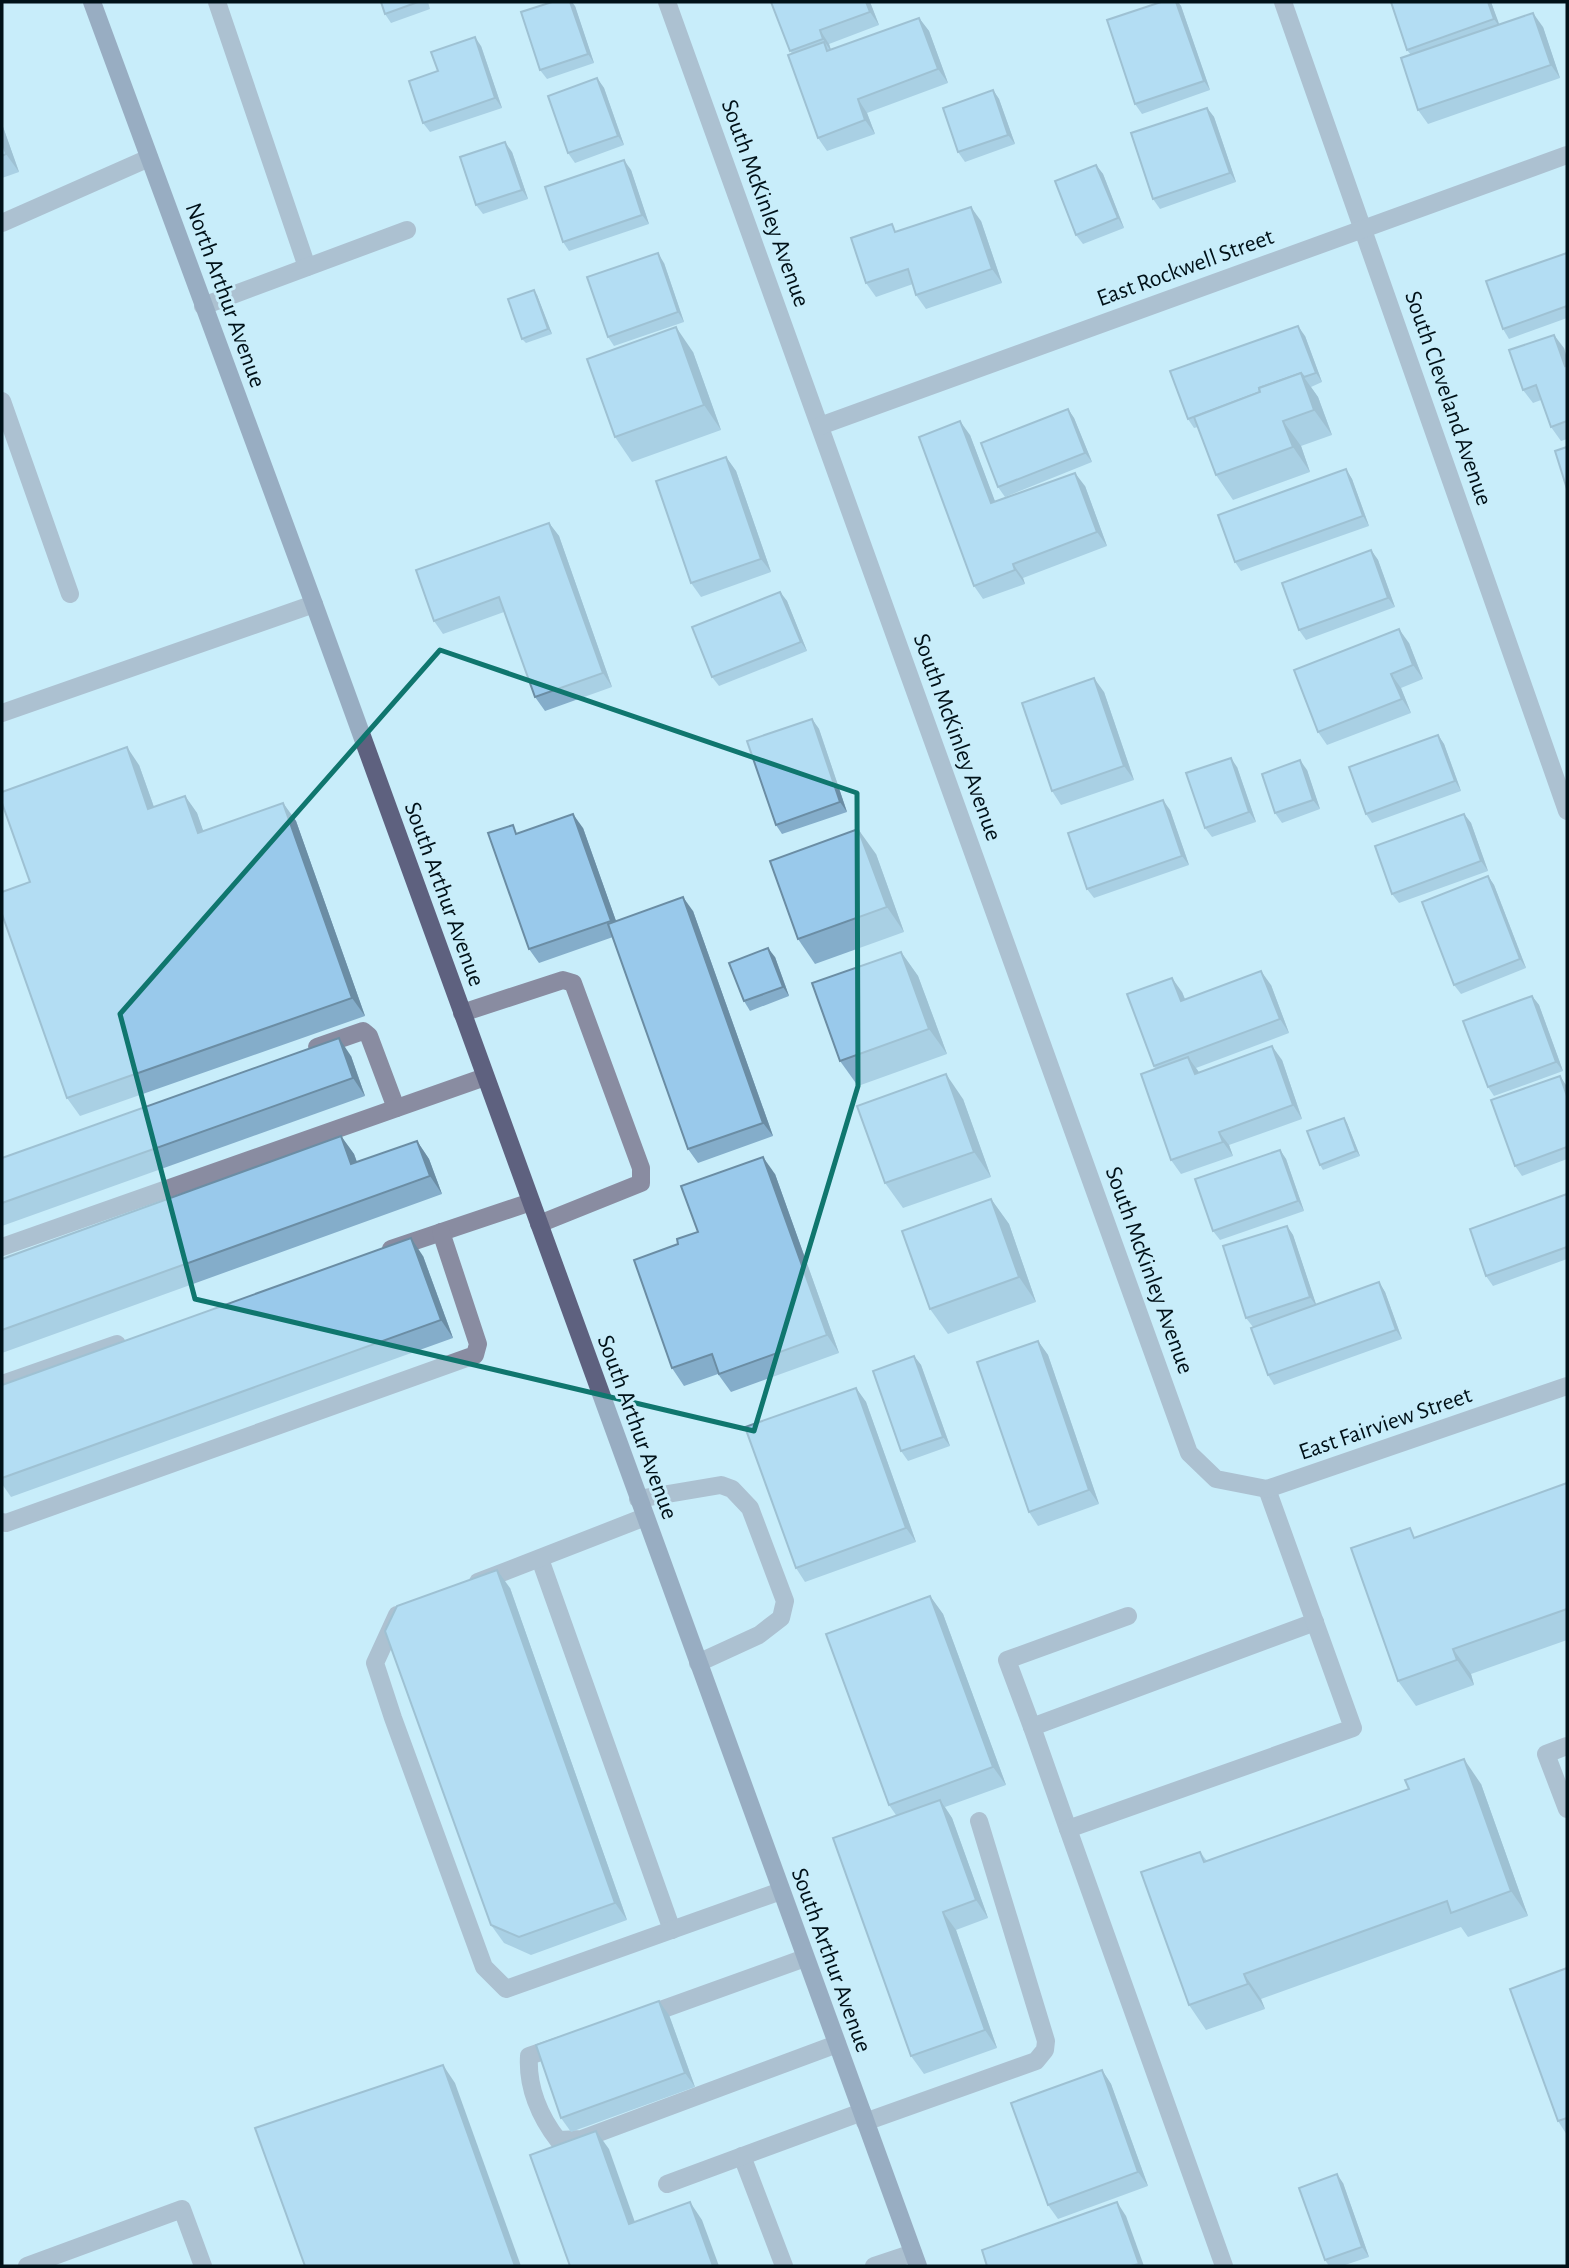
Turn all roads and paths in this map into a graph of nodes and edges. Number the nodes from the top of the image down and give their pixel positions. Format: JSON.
{"nodes":[{"id":1,"x":92,"y":2,"type":"edge"},
{"id":2,"x":217,"y":2,"type":"edge"},
{"id":3,"x":667,"y":2,"type":"edge"},
{"id":4,"x":1283,"y":2,"type":"edge"},
{"id":5,"x":1567,"y":155,"type":"edge"},
{"id":6,"x":149,"y":158,"type":"junction"},
{"id":7,"x":2,"y":223,"type":"edge"},
{"id":8,"x":1364,"y":228,"type":"junction"},
{"id":9,"x":407,"y":230,"type":"dead end"},
{"id":10,"x":307,"y":267,"type":"junction"},
{"id":11,"x":203,"y":306,"type":"junction"},
{"id":12,"x":2,"y":401,"type":"edge"},
{"id":13,"x":820,"y":426,"type":"junction"},
{"id":14,"x":70,"y":594,"type":"dead end"},
{"id":15,"x":314,"y":604,"type":"junction"},
{"id":16,"x":2,"y":713,"type":"edge"},
{"id":17,"x":1567,"y":811,"type":"edge"},
{"id":18,"x":462,"y":1013,"type":"junction"},
{"id":19,"x":295,"y":1055,"type":"edge"},
{"id":20,"x":485,"y":1077,"type":"junction"},
{"id":21,"x":396,"y":1108,"type":"junction"},
{"id":22,"x":531,"y":1202,"type":"junction"},
{"id":23,"x":538,"y":1224,"type":"junction"},
{"id":24,"x":441,"y":1232,"type":"junction"},
{"id":25,"x":2,"y":1247,"type":"edge"},
{"id":26,"x":377,"y":1254,"type":"edge"},
{"id":27,"x":131,"y":1339,"type":"edge"},
{"id":28,"x":2,"y":1384,"type":"edge"},
{"id":29,"x":1567,"y":1386,"type":"edge"},
{"id":30,"x":1266,"y":1489,"type":"junction"},
{"id":31,"x":638,"y":1499,"type":"junction"},
{"id":32,"x":645,"y":1517,"type":"junction"},
{"id":33,"x":2,"y":1522,"type":"edge"},
{"id":34,"x":540,"y":1559,"type":"junction"},
{"id":35,"x":463,"y":1588,"type":"edge"},
{"id":36,"x":411,"y":1608,"type":"edge"},
{"id":37,"x":1128,"y":1616,"type":"dead end"},
{"id":38,"x":1315,"y":1622,"type":"junction"},
{"id":39,"x":698,"y":1663,"type":"junction"},
{"id":40,"x":1032,"y":1727,"type":"junction"},
{"id":41,"x":1567,"y":1746,"type":"edge"},
{"id":42,"x":1567,"y":1809,"type":"edge"},
{"id":43,"x":979,"y":1821,"type":"dead end"},
{"id":44,"x":1068,"y":1829,"type":"junction"},
{"id":45,"x":781,"y":1891,"type":"junction"},
{"id":46,"x":672,"y":1930,"type":"junction"},
{"id":47,"x":805,"y":1958,"type":"junction"},
{"id":48,"x":621,"y":2024,"type":"edge"},
{"id":49,"x":582,"y":2038,"type":"edge"},
{"id":50,"x":837,"y":2044,"type":"junction"},
{"id":51,"x":863,"y":2117,"type":"junction"},
{"id":52,"x":742,"y":2156,"type":"junction"},
{"id":53,"x":667,"y":2184,"type":"dead end"},
{"id":54,"x":915,"y":2260,"type":"edge"},
{"id":55,"x":27,"y":2266,"type":"edge"},
{"id":56,"x":203,"y":2266,"type":"edge"},
{"id":57,"x":784,"y":2266,"type":"edge"},
{"id":58,"x":874,"y":2266,"type":"edge"},
{"id":59,"x":1224,"y":2266,"type":"edge"}],
"edges":[{"from":1,"to":6,"type":"street","name":"North Arthur Avenue"},
{"from":2,"to":10,"type":"street"},
{"from":3,"to":13,"type":"street","name":"South McKinley Avenue"},
{"from":4,"to":8,"type":"street","name":"South Cleveland Avenue"},
{"from":5,"to":8,"type":"street","name":"East Rockwell Street"},
{"from":6,"to":7,"type":"street"},
{"from":6,"to":11,"type":"street","name":"North Arthur Avenue"},
{"from":8,"to":13,"type":"street","name":"East Rockwell Street"},
{"from":8,"to":17,"type":"street","name":"South Cleveland Avenue"},
{"from":9,"to":10,"type":"street"},
{"from":10,"to":11,"type":"street"},
{"from":11,"to":15,"type":"street","name":"North Arthur Avenue"},
{"from":12,"to":14,"type":"street"},
{"from":13,"to":30,"type":"street","name":"South McKinley Avenue"},
{"from":15,"to":16,"type":"street"},
{"from":15,"to":18,"type":"street","name":"South Arthur Avenue"},
{"from":18,"to":20,"type":"street","name":"South Arthur Avenue"},
{"from":18,"to":23,"type":"street"},
{"from":19,"to":21,"type":"street"},
{"from":20,"to":21,"type":"street"},
{"from":20,"to":22,"type":"street","name":"South Arthur Avenue"},
{"from":21,"to":25,"type":"street"},
{"from":22,"to":23,"type":"street","name":"South Arthur Avenue"},
{"from":22,"to":24,"type":"street"},
{"from":23,"to":31,"type":"street","name":"South Arthur Avenue"},
{"from":24,"to":26,"type":"street"},
{"from":24,"to":33,"type":"street"},
{"from":27,"to":28,"type":"street"},
{"from":29,"to":30,"type":"street","name":"East Fairview Street"},
{"from":30,"to":38,"type":"street"},
{"from":31,"to":32,"type":"street","name":"South Arthur Avenue"},
{"from":31,"to":39,"type":"street"},
{"from":32,"to":34,"type":"street"},
{"from":32,"to":39,"type":"street","name":"South Arthur Avenue"},
{"from":34,"to":35,"type":"street"},
{"from":34,"to":46,"type":"street"},
{"from":36,"to":46,"type":"street"},
{"from":37,"to":40,"type":"street"},
{"from":38,"to":40,"type":"street"},
{"from":38,"to":44,"type":"street"},
{"from":39,"to":45,"type":"street","name":"South Arthur Avenue"},
{"from":40,"to":44,"type":"street"},
{"from":41,"to":42,"type":"street"},
{"from":43,"to":51,"type":"street"},
{"from":44,"to":59,"type":"street"},
{"from":45,"to":46,"type":"street"},
{"from":45,"to":47,"type":"street","name":"South Arthur Avenue"},
{"from":47,"to":48,"type":"street"},
{"from":47,"to":50,"type":"street","name":"South Arthur Avenue"},
{"from":49,"to":50,"type":"street"},
{"from":50,"to":51,"type":"street","name":"South Arthur Avenue"},
{"from":51,"to":52,"type":"street"},
{"from":51,"to":54,"type":"street","name":"South Arthur Avenue"},
{"from":52,"to":53,"type":"street"},
{"from":52,"to":57,"type":"street"},
{"from":54,"to":58,"type":"street"},
{"from":55,"to":56,"type":"street"}]}
